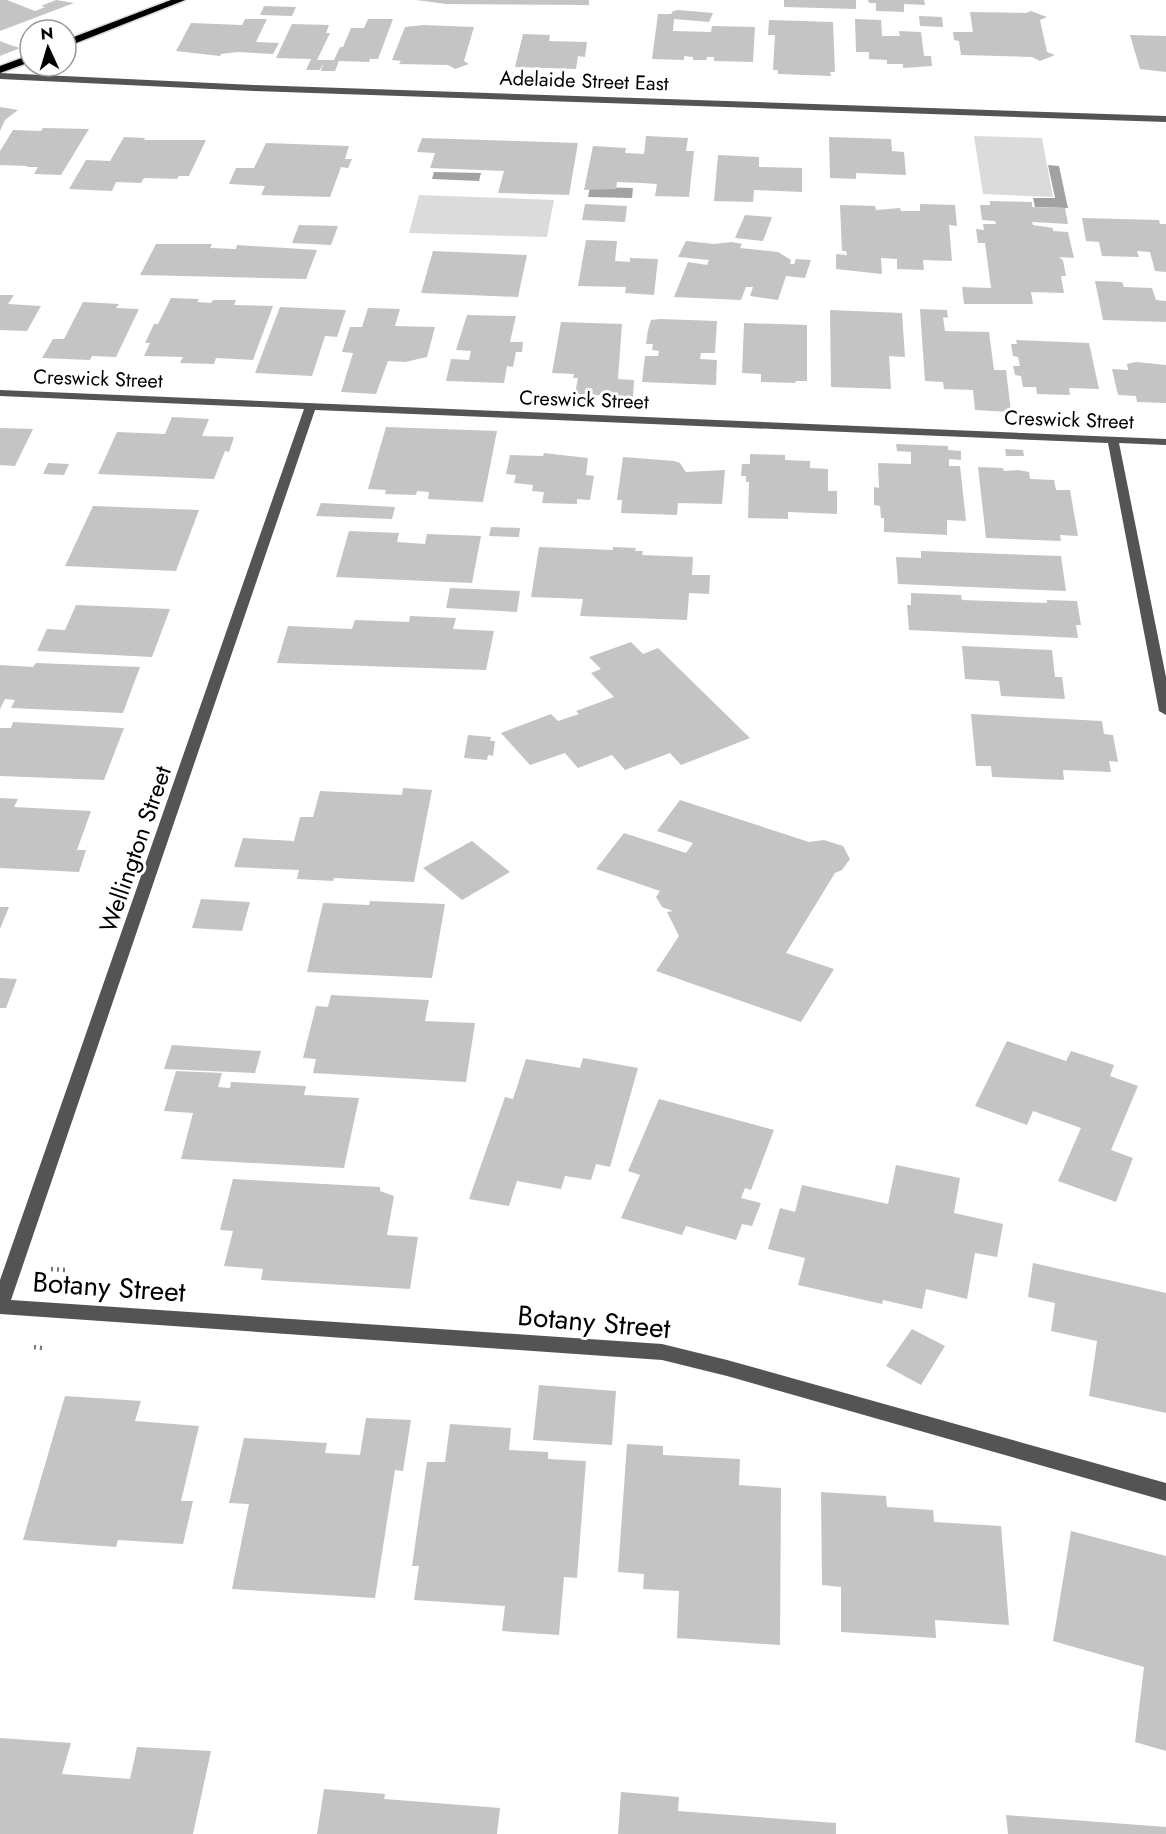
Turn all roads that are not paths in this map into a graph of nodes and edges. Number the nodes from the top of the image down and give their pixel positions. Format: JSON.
{"nodes":[{"id":1,"x":180,"y":0,"type":"edge"},
{"id":2,"x":78,"y":39,"type":"edge"},
{"id":3,"x":18,"y":63,"type":"edge"},
{"id":4,"x":0,"y":70,"type":"edge"},
{"id":5,"x":0,"y":76,"type":"edge"},
{"id":6,"x":1166,"y":119,"type":"edge"},
{"id":7,"x":0,"y":393,"type":"edge"},
{"id":8,"x":311,"y":406,"type":"junction"},
{"id":9,"x":1113,"y":440,"type":"junction"},
{"id":10,"x":1166,"y":442,"type":"edge"},
{"id":11,"x":1166,"y":711,"type":"edge"},
{"id":12,"x":0,"y":1306,"type":"edge"},
{"id":13,"x":1166,"y":1492,"type":"edge"}],
"edges":[{"from":1,"to":2,"type":"highway"},
{"from":3,"to":4,"type":"highway"},
{"from":5,"to":6,"type":"street","name":"Adelaide Street East"},
{"from":7,"to":8,"type":"street","name":"Creswick Street"},
{"from":8,"to":9,"type":"street","name":"Creswick Street"},
{"from":8,"to":12,"type":"street","name":"Wellington Street"},
{"from":9,"to":10,"type":"street","name":"Creswick Street"},
{"from":9,"to":11,"type":"street"},
{"from":12,"to":13,"type":"street","name":"Botany Street"}]}
